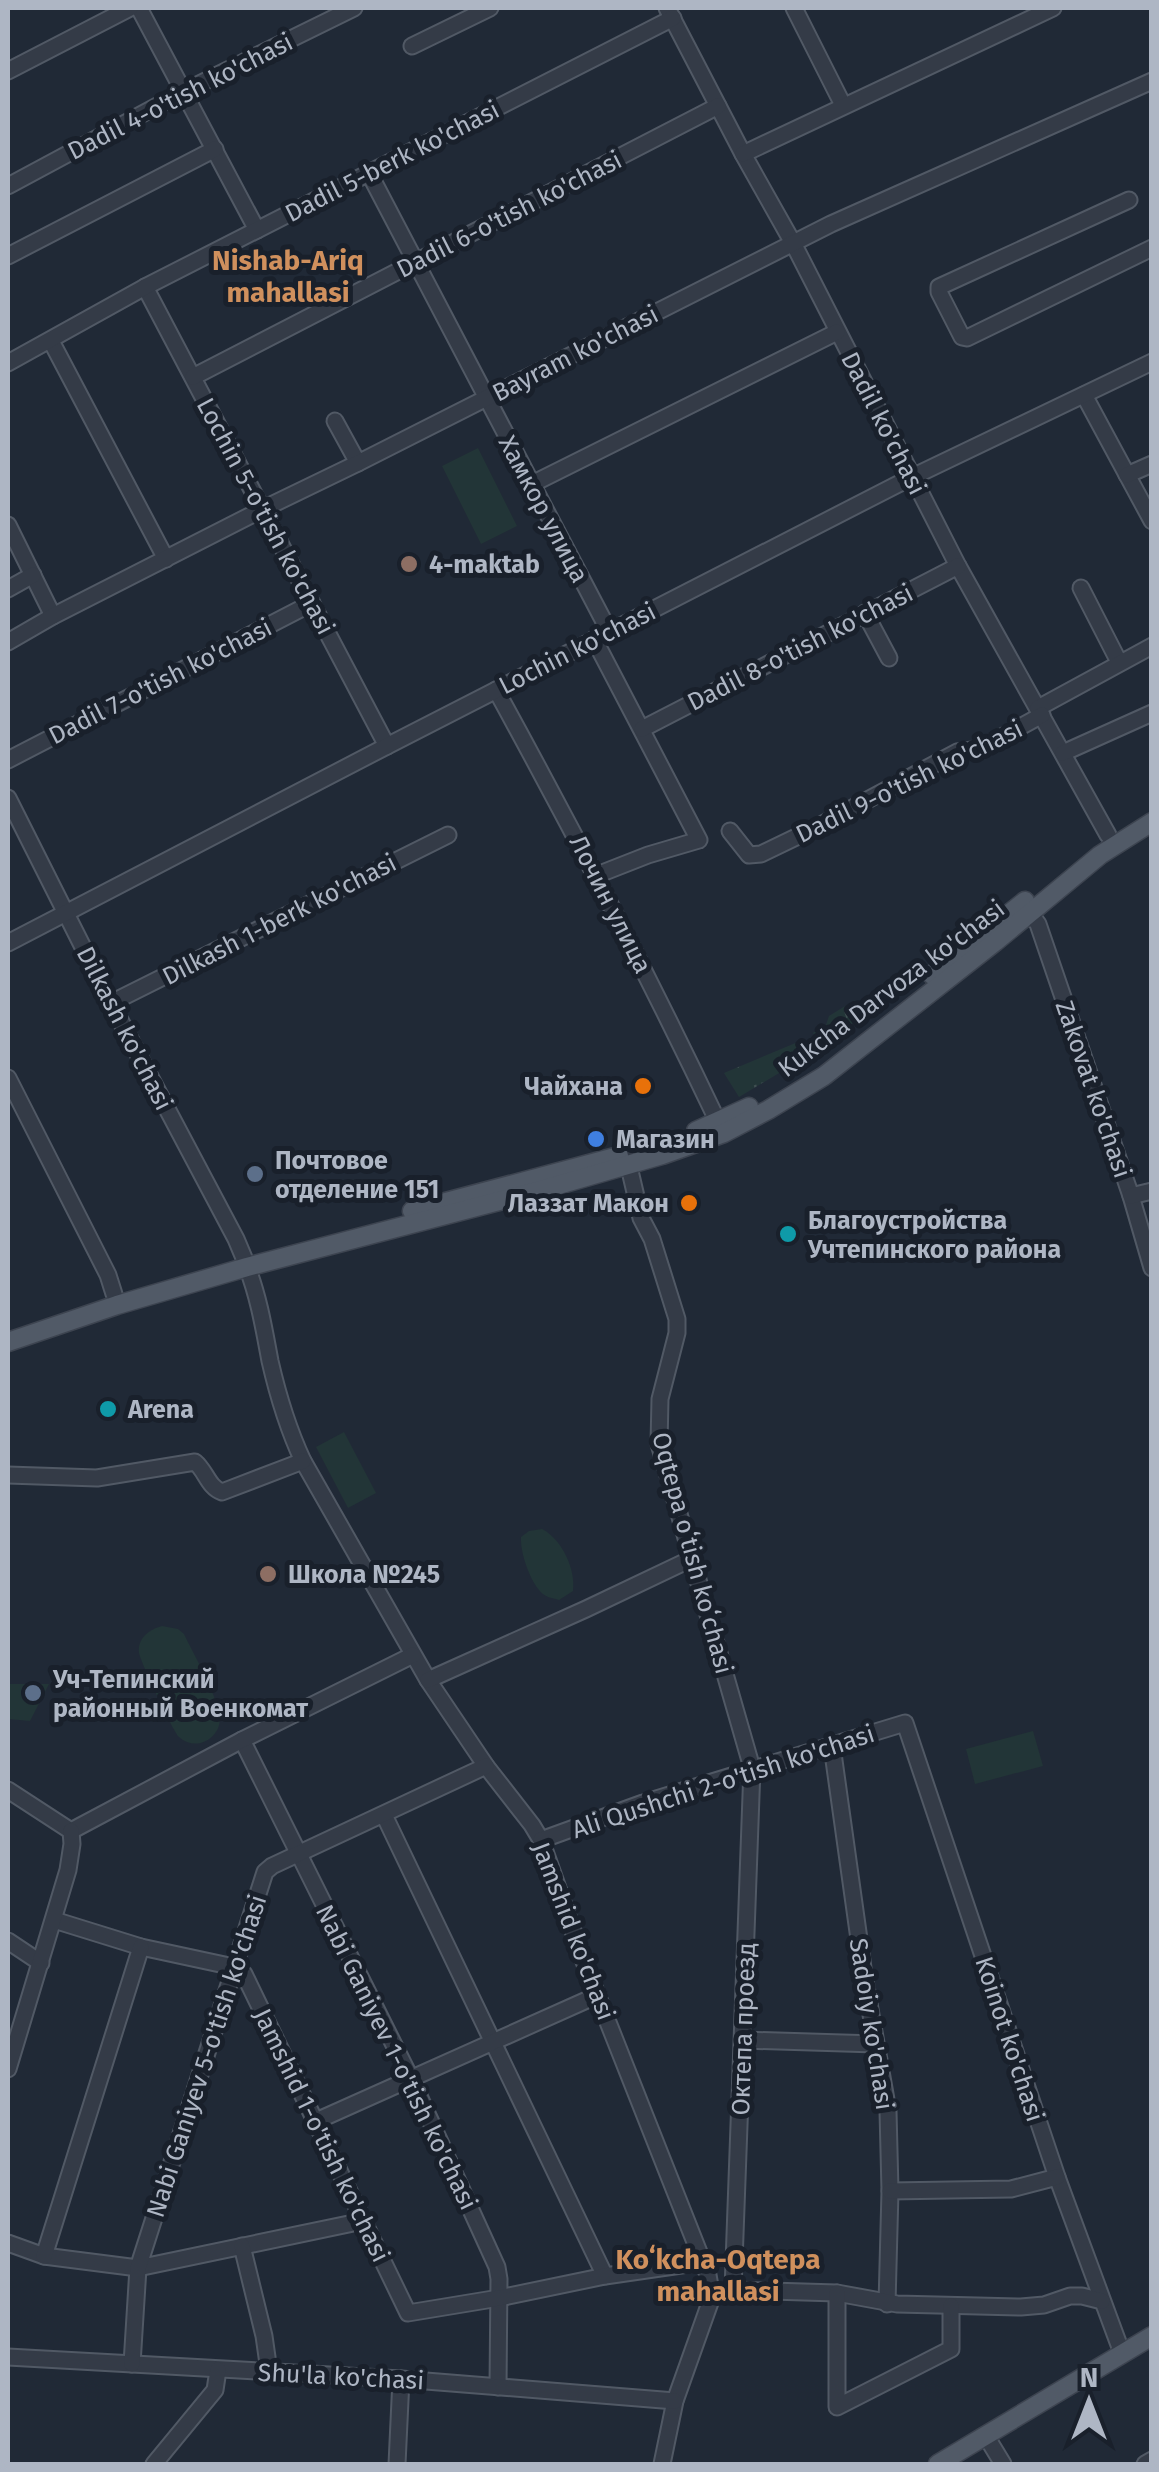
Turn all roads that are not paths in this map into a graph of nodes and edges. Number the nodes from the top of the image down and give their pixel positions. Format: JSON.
{"nodes":[{"id":1,"x":130,"y":8,"type":"edge"},
{"id":2,"x":139,"y":8,"type":"edge"},
{"id":3,"x":354,"y":8,"type":"edge"},
{"id":4,"x":490,"y":8,"type":"edge"},
{"id":5,"x":794,"y":8,"type":"edge"},
{"id":6,"x":1053,"y":8,"type":"edge"},
{"id":7,"x":670,"y":13,"type":"edge"},
{"id":8,"x":412,"y":46,"type":"dead end"},
{"id":9,"x":8,"y":70,"type":"edge"},
{"id":10,"x":1152,"y":81,"type":"edge"},
{"id":11,"x":183,"y":92,"type":"junction"},
{"id":12,"x":844,"y":105,"type":"junction"},
{"id":13,"x":718,"y":106,"type":"junction"},
{"id":14,"x":215,"y":150,"type":"junction"},
{"id":15,"x":742,"y":154,"type":"junction"},
{"id":16,"x":369,"y":173,"type":"junction"},
{"id":17,"x":8,"y":186,"type":"edge"},
{"id":18,"x":1129,"y":200,"type":"dead end"},
{"id":19,"x":257,"y":230,"type":"junction"},
{"id":20,"x":793,"y":243,"type":"junction"},
{"id":21,"x":1152,"y":248,"type":"edge"},
{"id":22,"x":8,"y":256,"type":"edge"},
{"id":23,"x":415,"y":263,"type":"junction"},
{"id":24,"x":145,"y":287,"type":"junction"},
{"id":25,"x":837,"y":332,"type":"junction"},
{"id":26,"x":50,"y":341,"type":"junction"},
{"id":27,"x":8,"y":362,"type":"edge"},
{"id":28,"x":1152,"y":362,"type":"edge"},
{"id":29,"x":193,"y":378,"type":"junction"},
{"id":30,"x":1084,"y":394,"type":"junction"},
{"id":31,"x":486,"y":398,"type":"junction"},
{"id":32,"x":335,"y":421,"type":"dead end"},
{"id":33,"x":358,"y":464,"type":"junction"},
{"id":34,"x":1152,"y":464,"type":"edge"},
{"id":35,"x":1127,"y":475,"type":"junction"},
{"id":36,"x":912,"y":478,"type":"junction"},
{"id":37,"x":532,"y":484,"type":"junction"},
{"id":38,"x":263,"y":508,"type":"junction"},
{"id":39,"x":1152,"y":521,"type":"edge"},
{"id":40,"x":8,"y":525,"type":"edge"},
{"id":41,"x":166,"y":559,"type":"junction"},
{"id":42,"x":958,"y":566,"type":"junction"},
{"id":43,"x":33,"y":575,"type":"junction"},
{"id":44,"x":1081,"y":588,"type":"dead end"},
{"id":45,"x":8,"y":589,"type":"edge"},
{"id":46,"x":312,"y":603,"type":"junction"},
{"id":47,"x":865,"y":613,"type":"junction"},
{"id":48,"x":53,"y":616,"type":"junction"},
{"id":49,"x":602,"y":635,"type":"junction"},
{"id":50,"x":8,"y":642,"type":"edge"},
{"id":51,"x":1152,"y":646,"type":"edge"},
{"id":52,"x":889,"y":658,"type":"dead end"},
{"id":53,"x":1119,"y":662,"type":"junction"},
{"id":54,"x":496,"y":690,"type":"junction"},
{"id":55,"x":1040,"y":712,"type":"junction"},
{"id":56,"x":1152,"y":713,"type":"edge"},
{"id":57,"x":642,"y":728,"type":"junction"},
{"id":58,"x":386,"y":746,"type":"junction"},
{"id":59,"x":1063,"y":753,"type":"junction"},
{"id":60,"x":8,"y":760,"type":"edge"},
{"id":61,"x":8,"y":798,"type":"edge"},
{"id":62,"x":1152,"y":811,"type":"edge"},
{"id":63,"x":1152,"y":822,"type":"edge"},
{"id":64,"x":730,"y":831,"type":"dead end"},
{"id":65,"x":448,"y":835,"type":"dead end"},
{"id":66,"x":1110,"y":840,"type":"junction"},
{"id":67,"x":597,"y":876,"type":"junction"},
{"id":68,"x":1026,"y":908,"type":"junction"},
{"id":69,"x":66,"y":912,"type":"junction"},
{"id":70,"x":8,"y":944,"type":"edge"},
{"id":71,"x":111,"y":1003,"type":"junction"},
{"id":72,"x":9,"y":1085,"type":"edge"},
{"id":73,"x":721,"y":1128,"type":"junction"},
{"id":74,"x":627,"y":1160,"type":"junction"},
{"id":75,"x":1152,"y":1191,"type":"edge"},
{"id":76,"x":1131,"y":1196,"type":"junction"},
{"id":77,"x":245,"y":1262,"type":"junction"},
{"id":78,"x":1152,"y":1268,"type":"edge"},
{"id":79,"x":116,"y":1299,"type":"junction"},
{"id":80,"x":8,"y":1330,"type":"edge"},
{"id":81,"x":8,"y":1342,"type":"edge"},
{"id":82,"x":303,"y":1461,"type":"junction"},
{"id":83,"x":8,"y":1475,"type":"edge"},
{"id":84,"x":691,"y":1558,"type":"junction"},
{"id":85,"x":413,"y":1655,"type":"junction"},
{"id":86,"x":428,"y":1680,"type":"junction"},
{"id":87,"x":905,"y":1723,"type":"joint"},
{"id":88,"x":242,"y":1740,"type":"junction"},
{"id":89,"x":832,"y":1746,"type":"junction"},
{"id":90,"x":486,"y":1766,"type":"junction"},
{"id":91,"x":752,"y":1768,"type":"junction"},
{"id":92,"x":8,"y":1790,"type":"edge"},
{"id":93,"x":384,"y":1815,"type":"junction"},
{"id":94,"x":71,"y":1831,"type":"junction"},
{"id":95,"x":541,"y":1840,"type":"junction"},
{"id":96,"x":299,"y":1855,"type":"junction"},
{"id":97,"x":54,"y":1920,"type":"junction"},
{"id":98,"x":8,"y":1941,"type":"edge"},
{"id":99,"x":141,"y":1947,"type":"junction"},
{"id":100,"x":40,"y":1963,"type":"junction"},
{"id":101,"x":234,"y":1967,"type":"junction"},
{"id":102,"x":598,"y":1995,"type":"junction"},
{"id":103,"x":742,"y":2040,"type":"junction"},
{"id":104,"x":494,"y":2042,"type":"junction"},
{"id":105,"x":876,"y":2044,"type":"junction"},
{"id":106,"x":8,"y":2069,"type":"edge"},
{"id":107,"x":412,"y":2080,"type":"junction"},
{"id":108,"x":314,"y":2122,"type":"junction"},
{"id":109,"x":1056,"y":2178,"type":"junction"},
{"id":110,"x":890,"y":2190,"type":"junction"},
{"id":111,"x":364,"y":2221,"type":"junction"},
{"id":112,"x":8,"y":2243,"type":"edge"},
{"id":113,"x":242,"y":2246,"type":"junction"},
{"id":114,"x":44,"y":2256,"type":"junction"},
{"id":115,"x":702,"y":2262,"type":"junction"},
{"id":116,"x":138,"y":2268,"type":"junction"},
{"id":117,"x":605,"y":2276,"type":"junction"},
{"id":118,"x":733,"y":2290,"type":"junction"},
{"id":119,"x":837,"y":2293,"type":"junction"},
{"id":120,"x":712,"y":2297,"type":"junction"},
{"id":121,"x":499,"y":2298,"type":"junction"},
{"id":122,"x":1102,"y":2301,"type":"junction"},
{"id":123,"x":887,"y":2304,"type":"junction"},
{"id":124,"x":952,"y":2306,"type":"junction"},
{"id":125,"x":1152,"y":2336,"type":"edge"},
{"id":126,"x":1122,"y":2353,"type":"junction"},
{"id":127,"x":8,"y":2357,"type":"edge"},
{"id":128,"x":132,"y":2364,"type":"junction"},
{"id":129,"x":218,"y":2370,"type":"junction"},
{"id":130,"x":269,"y":2371,"type":"junction"},
{"id":131,"x":401,"y":2380,"type":"junction"},
{"id":132,"x":498,"y":2387,"type":"junction"},
{"id":133,"x":675,"y":2401,"type":"junction"},
{"id":134,"x":986,"y":2436,"type":"junction"},
{"id":135,"x":1152,"y":2460,"type":"edge"},
{"id":136,"x":154,"y":2464,"type":"edge"},
{"id":137,"x":397,"y":2464,"type":"edge"},
{"id":138,"x":662,"y":2464,"type":"edge"},
{"id":139,"x":938,"y":2464,"type":"edge"},
{"id":140,"x":1003,"y":2464,"type":"edge"},
{"id":141,"x":1144,"y":2464,"type":"edge"}],
"edges":[{"from":1,"to":9,"type":"street"},
{"from":2,"to":11,"type":"street"},
{"from":3,"to":11,"type":"street","name":"Dadil 4-o'tish ko'chasi"},
{"from":4,"to":8,"type":"street"},
{"from":5,"to":12,"type":"street"},
{"from":6,"to":12,"type":"street"},
{"from":7,"to":13,"type":"street","name":"Dadil ko'chasi"},
{"from":7,"to":16,"type":"street","name":"Dadil 5-berk ko'chasi"},
{"from":10,"to":20,"type":"street","name":"Bayram ko'chasi"},
{"from":11,"to":14,"type":"street"},
{"from":11,"to":17,"type":"street","name":"Dadil 4-o'tish ko'chasi"},
{"from":12,"to":15,"type":"street"},
{"from":13,"to":15,"type":"street","name":"Dadil ko'chasi"},
{"from":13,"to":23,"type":"street","name":"Dadil 6-o'tish ko'chasi"},
{"from":14,"to":19,"type":"street"},
{"from":14,"to":22,"type":"street"},
{"from":15,"to":20,"type":"street","name":"Dadil ko'chasi"},
{"from":16,"to":19,"type":"street","name":"Dadil 5-berk ko'chasi"},
{"from":16,"to":23,"type":"street","name":"Хамкор улица"},
{"from":18,"to":21,"type":"street"},
{"from":19,"to":24,"type":"street","name":"Dadil 5-berk ko'chasi"},
{"from":20,"to":25,"type":"street","name":"Dadil ko'chasi"},
{"from":20,"to":31,"type":"street","name":"Bayram ko'chasi"},
{"from":23,"to":29,"type":"street","name":"Dadil 6-o'tish ko'chasi"},
{"from":23,"to":31,"type":"street","name":"Хамкор улица"},
{"from":24,"to":26,"type":"street","name":"Dadil 5-berk ko'chasi"},
{"from":24,"to":29,"type":"street","name":"Lochin 5-o'tish ko'chasi"},
{"from":25,"to":36,"type":"street","name":"Dadil ko'chasi"},
{"from":25,"to":37,"type":"street"},
{"from":26,"to":27,"type":"street","name":"Dadil 5-berk ko'chasi"},
{"from":26,"to":41,"type":"street"},
{"from":28,"to":30,"type":"street","name":"Lochin ko'chasi"},
{"from":29,"to":38,"type":"street","name":"Lochin 5-o'tish ko'chasi"},
{"from":30,"to":35,"type":"street"},
{"from":30,"to":36,"type":"street","name":"Lochin ko'chasi"},
{"from":31,"to":33,"type":"street","name":"Bayram ko'chasi"},
{"from":31,"to":37,"type":"street","name":"Хамкор улица"},
{"from":32,"to":33,"type":"street"},
{"from":33,"to":38,"type":"street","name":"Bayram ko'chasi"},
{"from":34,"to":35,"type":"street"},
{"from":35,"to":39,"type":"street"},
{"from":36,"to":42,"type":"street","name":"Dadil ko'chasi"},
{"from":36,"to":49,"type":"street","name":"Lochin ko'chasi"},
{"from":37,"to":49,"type":"street","name":"Хамкор улица"},
{"from":38,"to":41,"type":"street","name":"Bayram ko'chasi"},
{"from":38,"to":46,"type":"street","name":"Lochin 5-o'tish ko'chasi"},
{"from":40,"to":43,"type":"street"},
{"from":41,"to":48,"type":"street","name":"Bayram ko'chasi"},
{"from":42,"to":47,"type":"street","name":"Dadil 8-o'tish ko'chasi"},
{"from":42,"to":55,"type":"street","name":"Dadil ko'chasi"},
{"from":43,"to":45,"type":"street"},
{"from":43,"to":48,"type":"street"},
{"from":44,"to":53,"type":"street"},
{"from":46,"to":58,"type":"street","name":"Lochin 5-o'tish ko'chasi"},
{"from":46,"to":60,"type":"street","name":"Dadil 7-o'tish ko'chasi"},
{"from":47,"to":52,"type":"street"},
{"from":47,"to":57,"type":"street","name":"Dadil 8-o'tish ko'chasi"},
{"from":48,"to":50,"type":"street","name":"Bayram ko'chasi"},
{"from":49,"to":54,"type":"street","name":"Lochin ko'chasi"},
{"from":49,"to":57,"type":"street","name":"Хамкор улица"},
{"from":51,"to":53,"type":"street"},
{"from":53,"to":55,"type":"street"},
{"from":54,"to":58,"type":"street","name":"Lochin ko'chasi"},
{"from":54,"to":67,"type":"street","name":"Лочин улица"},
{"from":55,"to":59,"type":"street","name":"Dadil ko'chasi"},
{"from":55,"to":64,"type":"street","name":"Dadil 9-o'tish ko'chasi"},
{"from":56,"to":59,"type":"street"},
{"from":57,"to":67,"type":"street","name":"Хамкор улица"},
{"from":58,"to":69,"type":"street","name":"Lochin ko'chasi"},
{"from":59,"to":66,"type":"street","name":"Dadil ko'chasi"},
{"from":61,"to":69,"type":"street","name":"Dilkash ko'chasi"},
{"from":62,"to":66,"type":"main road","name":"Kukcha Darvoza ko'chasi"},
{"from":63,"to":66,"type":"main road","name":"Kukcha Darvoza ko'chasi"},
{"from":65,"to":71,"type":"street","name":"Dilkash 1-berk ko'chasi"},
{"from":66,"to":68,"type":"main road","name":"Kukcha Darvoza ko'chasi"},
{"from":67,"to":73,"type":"street","name":"Лочин улица"},
{"from":68,"to":73,"type":"main road","name":"Kukcha Darvoza ko'chasi"},
{"from":68,"to":76,"type":"street","name":"Zakovat ko'chasi"},
{"from":69,"to":70,"type":"street","name":"Lochin ko'chasi"},
{"from":69,"to":71,"type":"street","name":"Dilkash ko'chasi"},
{"from":71,"to":77,"type":"street","name":"Dilkash ko'chasi"},
{"from":72,"to":79,"type":"street"},
{"from":73,"to":74,"type":"main road","name":"Kukcha Darvoza ko'chasi"},
{"from":74,"to":77,"type":"main road","name":"Kukcha Darvoza ko'chasi"},
{"from":74,"to":84,"type":"street","name":"Oqtepa oʻtish koʻchasi"},
{"from":75,"to":76,"type":"street"},
{"from":76,"to":78,"type":"street","name":"Zakovat ko'chasi"},
{"from":77,"to":79,"type":"main road","name":"Kukcha Darvoza ko'chasi"},
{"from":77,"to":82,"type":"street","name":"Jamshid ko'chasi"},
{"from":79,"to":80,"type":"main road","name":"Kukcha Darvoza ko'chasi"},
{"from":79,"to":81,"type":"main road","name":"Kukcha Darvoza ko'chasi"},
{"from":82,"to":83,"type":"street"},
{"from":82,"to":85,"type":"street","name":"Jamshid ko'chasi"},
{"from":84,"to":86,"type":"street"},
{"from":84,"to":91,"type":"street","name":"Oqtepa oʻtish koʻchasi"},
{"from":85,"to":86,"type":"street","name":"Jamshid ko'chasi"},
{"from":85,"to":88,"type":"street"},
{"from":86,"to":90,"type":"street","name":"Jamshid ko'chasi"},
{"from":87,"to":89,"type":"street","name":"Ali Qushchi 2-o'tish ko'chasi"},
{"from":87,"to":109,"type":"street","name":"Koinot ko'chasi"},
{"from":88,"to":94,"type":"street"},
{"from":88,"to":96,"type":"street","name":"Nabi Ganiyev 1-o'tish ko'chasi"},
{"from":89,"to":91,"type":"street","name":"Ali Qushchi 2-o'tish ko'chasi"},
{"from":89,"to":105,"type":"street","name":"Sadoiy ko'chasi"},
{"from":90,"to":93,"type":"street","name":"Nabi Ganiyev 5-o'tish ko'chasi"},
{"from":90,"to":95,"type":"street","name":"Jamshid ko'chasi"},
{"from":91,"to":95,"type":"street","name":"Ali Qushchi 2-o'tish ko'chasi"},
{"from":91,"to":103,"type":"street","name":"Октепа проезд"},
{"from":92,"to":94,"type":"street"},
{"from":93,"to":96,"type":"street","name":"Nabi Ganiyev 5-o'tish ko'chasi"},
{"from":93,"to":104,"type":"street"},
{"from":94,"to":97,"type":"street"},
{"from":95,"to":102,"type":"street","name":"Jamshid ko'chasi"},
{"from":96,"to":101,"type":"street","name":"Nabi Ganiyev 5-o'tish ko'chasi"},
{"from":96,"to":107,"type":"street","name":"Nabi Ganiyev 1-o'tish ko'chasi"},
{"from":97,"to":99,"type":"street"},
{"from":97,"to":100,"type":"street"},
{"from":98,"to":100,"type":"street"},
{"from":99,"to":101,"type":"street"},
{"from":99,"to":114,"type":"street"},
{"from":100,"to":106,"type":"street"},
{"from":101,"to":108,"type":"street","name":"Jamshid 1-o'tish ko'chasi"},
{"from":101,"to":116,"type":"street","name":"Nabi Ganiyev 5-o'tish ko'chasi"},
{"from":102,"to":104,"type":"street"},
{"from":102,"to":115,"type":"street","name":"Jamshid ko'chasi"},
{"from":103,"to":105,"type":"street"},
{"from":103,"to":118,"type":"street","name":"Октепа проезд"},
{"from":104,"to":107,"type":"street"},
{"from":104,"to":117,"type":"street"},
{"from":105,"to":110,"type":"street","name":"Sadoiy ko'chasi"},
{"from":107,"to":108,"type":"street"},
{"from":107,"to":121,"type":"street","name":"Nabi Ganiyev 1-o'tish ko'chasi"},
{"from":108,"to":111,"type":"street","name":"Jamshid 1-o'tish ko'chasi"},
{"from":109,"to":110,"type":"street"},
{"from":109,"to":122,"type":"street","name":"Koinot ko'chasi"},
{"from":110,"to":123,"type":"street","name":"Sadoiy ko'chasi"},
{"from":111,"to":113,"type":"street"},
{"from":111,"to":121,"type":"street","name":"Jamshid 1-o'tish ko'chasi"},
{"from":112,"to":114,"type":"street"},
{"from":113,"to":116,"type":"street"},
{"from":113,"to":130,"type":"street"},
{"from":114,"to":116,"type":"street"},
{"from":115,"to":117,"type":"street"},
{"from":115,"to":120,"type":"street","name":"Jamshid ko'chasi"},
{"from":116,"to":128,"type":"street","name":"Nabi Ganiyev 5-o'tish ko'chasi"},
{"from":117,"to":121,"type":"street"},
{"from":118,"to":119,"type":"street"},
{"from":118,"to":120,"type":"street"},
{"from":119,"to":123,"type":"street"},
{"from":119,"to":124,"type":"street"},
{"from":120,"to":133,"type":"street"},
{"from":121,"to":132,"type":"street","name":"Nabi Ganiyev 1-o'tish ko'chasi"},
{"from":122,"to":124,"type":"street"},
{"from":122,"to":126,"type":"street","name":"Koinot ko'chasi"},
{"from":123,"to":124,"type":"street"},
{"from":125,"to":126,"type":"main road"},
{"from":126,"to":134,"type":"main road"},
{"from":127,"to":128,"type":"street","name":"Shu'la ko'chasi"},
{"from":128,"to":129,"type":"street","name":"Shu'la ko'chasi"},
{"from":129,"to":130,"type":"street","name":"Shu'la ko'chasi"},
{"from":129,"to":136,"type":"street"},
{"from":130,"to":131,"type":"street","name":"Shu'la ko'chasi"},
{"from":131,"to":132,"type":"street","name":"Shu'la ko'chasi"},
{"from":131,"to":137,"type":"street"},
{"from":132,"to":133,"type":"street","name":"Shu'la ko'chasi"},
{"from":133,"to":138,"type":"street"},
{"from":134,"to":139,"type":"main road"},
{"from":134,"to":140,"type":"street"},
{"from":135,"to":141,"type":"street"}]}
